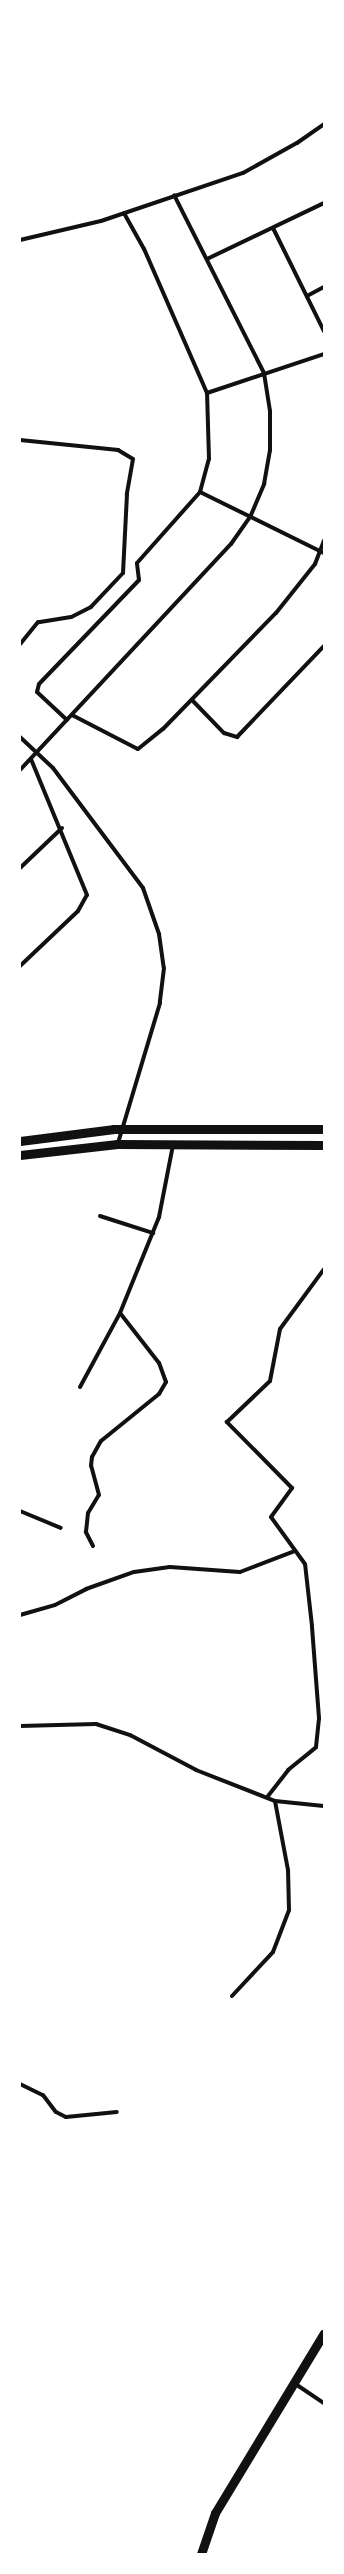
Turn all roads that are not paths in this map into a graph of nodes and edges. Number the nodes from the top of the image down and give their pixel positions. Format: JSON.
{"nodes":[{"id":1,"x":324,"y":124,"type":"edge"},
{"id":2,"x":174,"y":194,"type":"junction"},
{"id":3,"x":324,"y":203,"type":"edge"},
{"id":4,"x":124,"y":213,"type":"junction"},
{"id":5,"x":273,"y":228,"type":"junction"},
{"id":6,"x":20,"y":240,"type":"edge"},
{"id":7,"x":207,"y":259,"type":"junction"},
{"id":8,"x":324,"y":287,"type":"edge"},
{"id":9,"x":307,"y":296,"type":"junction"},
{"id":10,"x":324,"y":331,"type":"edge"},
{"id":11,"x":324,"y":354,"type":"edge"},
{"id":12,"x":264,"y":373,"type":"junction"},
{"id":13,"x":207,"y":393,"type":"junction"},
{"id":14,"x":20,"y":440,"type":"edge"},
{"id":15,"x":200,"y":492,"type":"junction"},
{"id":16,"x":251,"y":515,"type":"junction"},
{"id":17,"x":324,"y":540,"type":"edge"},
{"id":18,"x":322,"y":552,"type":"edge"},
{"id":19,"x":20,"y":644,"type":"edge"},
{"id":20,"x":324,"y":646,"type":"edge"},
{"id":21,"x":192,"y":700,"type":"junction"},
{"id":22,"x":72,"y":715,"type":"junction"},
{"id":23,"x":67,"y":720,"type":"junction"},
{"id":24,"x":20,"y":737,"type":"edge"},
{"id":25,"x":36,"y":753,"type":"junction"},
{"id":26,"x":31,"y":759,"type":"junction"},
{"id":27,"x":20,"y":770,"type":"edge"},
{"id":28,"x":62,"y":828,"type":"junction"},
{"id":29,"x":20,"y":868,"type":"edge"},
{"id":30,"x":20,"y":966,"type":"edge"},
{"id":31,"x":123,"y":1129,"type":"junction"},
{"id":32,"x":324,"y":1129,"type":"edge"},
{"id":33,"x":20,"y":1141,"type":"edge"},
{"id":34,"x":118,"y":1144,"type":"junction"},
{"id":35,"x":173,"y":1145,"type":"junction"},
{"id":36,"x":324,"y":1145,"type":"edge"},
{"id":37,"x":20,"y":1155,"type":"edge"},
{"id":38,"x":100,"y":1216,"type":"dead end"},
{"id":39,"x":153,"y":1233,"type":"junction"},
{"id":40,"x":324,"y":1269,"type":"edge"},
{"id":41,"x":120,"y":1313,"type":"junction"},
{"id":42,"x":80,"y":1387,"type":"dead end"},
{"id":43,"x":20,"y":1511,"type":"edge"},
{"id":44,"x":61,"y":1528,"type":"dead end"},
{"id":45,"x":93,"y":1546,"type":"dead end"},
{"id":46,"x":295,"y":1551,"type":"junction"},
{"id":47,"x":20,"y":1615,"type":"edge"},
{"id":48,"x":20,"y":1726,"type":"edge"},
{"id":49,"x":268,"y":1796,"type":"junction"},
{"id":50,"x":275,"y":1801,"type":"junction"},
{"id":51,"x":324,"y":1806,"type":"edge"},
{"id":52,"x":232,"y":1996,"type":"dead end"},
{"id":53,"x":20,"y":2084,"type":"edge"},
{"id":54,"x":117,"y":2112,"type":"dead end"},
{"id":55,"x":324,"y":2333,"type":"edge"},
{"id":56,"x":294,"y":2383,"type":"junction"},
{"id":57,"x":324,"y":2403,"type":"edge"},
{"id":58,"x":201,"y":2554,"type":"edge"}],
"edges":[{"from":1,"to":2,"type":"street"},
{"from":2,"to":4,"type":"street"},
{"from":2,"to":7,"type":"street"},
{"from":3,"to":5,"type":"street"},
{"from":4,"to":6,"type":"street"},
{"from":4,"to":13,"type":"street"},
{"from":5,"to":7,"type":"street"},
{"from":5,"to":9,"type":"street"},
{"from":7,"to":12,"type":"street"},
{"from":8,"to":9,"type":"street"},
{"from":9,"to":10,"type":"street"},
{"from":11,"to":12,"type":"street"},
{"from":12,"to":13,"type":"street"},
{"from":12,"to":16,"type":"street"},
{"from":13,"to":15,"type":"street"},
{"from":14,"to":19,"type":"street"},
{"from":15,"to":16,"type":"street"},
{"from":15,"to":23,"type":"street"},
{"from":16,"to":18,"type":"street"},
{"from":16,"to":22,"type":"street"},
{"from":17,"to":18,"type":"street"},
{"from":18,"to":21,"type":"street"},
{"from":20,"to":21,"type":"street"},
{"from":21,"to":22,"type":"street"},
{"from":22,"to":23,"type":"street"},
{"from":23,"to":25,"type":"street"},
{"from":24,"to":25,"type":"street"},
{"from":25,"to":26,"type":"street"},
{"from":25,"to":31,"type":"street"},
{"from":26,"to":27,"type":"street"},
{"from":26,"to":28,"type":"street"},
{"from":28,"to":29,"type":"street"},
{"from":28,"to":30,"type":"street"},
{"from":31,"to":32,"type":"highway"},
{"from":31,"to":33,"type":"highway"},
{"from":31,"to":34,"type":"street"},
{"from":34,"to":35,"type":"highway"},
{"from":34,"to":37,"type":"highway"},
{"from":35,"to":36,"type":"highway"},
{"from":35,"to":39,"type":"street"},
{"from":38,"to":39,"type":"street"},
{"from":39,"to":41,"type":"street"},
{"from":40,"to":46,"type":"street"},
{"from":41,"to":42,"type":"street"},
{"from":41,"to":45,"type":"street"},
{"from":43,"to":44,"type":"street"},
{"from":46,"to":47,"type":"street"},
{"from":46,"to":49,"type":"street"},
{"from":48,"to":49,"type":"street"},
{"from":49,"to":50,"type":"street"},
{"from":50,"to":51,"type":"street"},
{"from":50,"to":52,"type":"street"},
{"from":53,"to":54,"type":"street"},
{"from":55,"to":56,"type":"highway"},
{"from":56,"to":57,"type":"street"},
{"from":56,"to":58,"type":"highway"}]}
